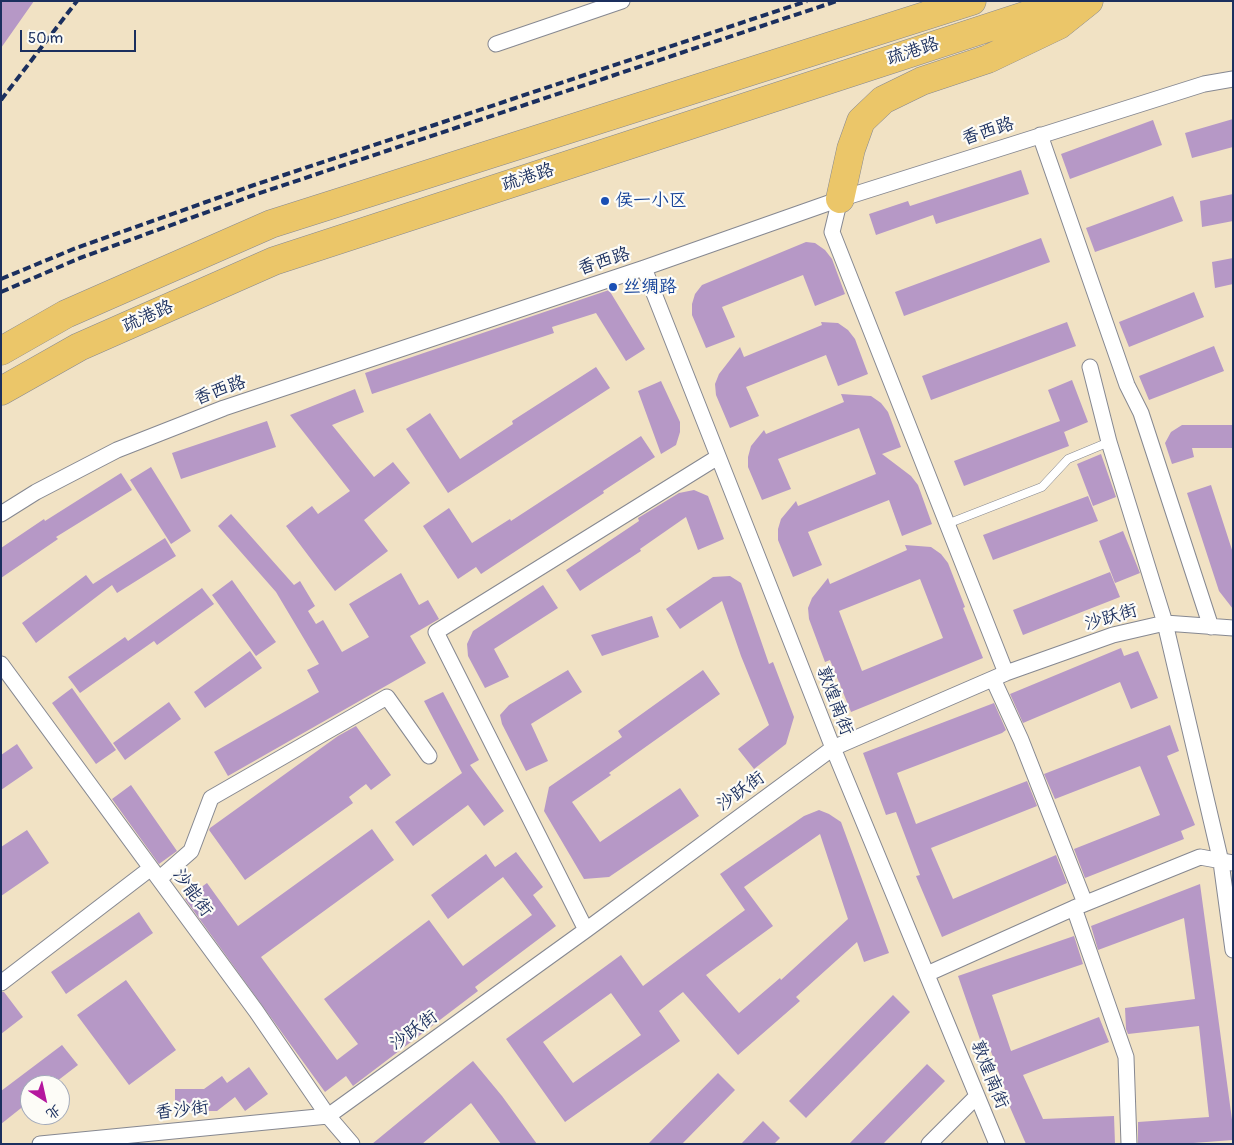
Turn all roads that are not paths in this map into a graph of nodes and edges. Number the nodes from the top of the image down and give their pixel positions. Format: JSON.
{"nodes":[{"id":1,"x":622,"y":1,"type":"edge"},
{"id":2,"x":972,"y":1,"type":"edge"},
{"id":3,"x":1070,"y":1,"type":"edge"},
{"id":4,"x":1089,"y":1,"type":"edge"},
{"id":5,"x":496,"y":44,"type":"dead end"},
{"id":6,"x":1233,"y":78,"type":"edge"},
{"id":7,"x":1040,"y":135,"type":"junction"},
{"id":8,"x":840,"y":199,"type":"junction"},
{"id":9,"x":644,"y":268,"type":"junction"},
{"id":10,"x":1,"y":351,"type":"edge"},
{"id":11,"x":1090,"y":367,"type":"dead end"},
{"id":12,"x":1,"y":391,"type":"edge"},
{"id":13,"x":1109,"y":442,"type":"junction"},
{"id":14,"x":718,"y":458,"type":"junction"},
{"id":15,"x":1,"y":514,"type":"edge"},
{"id":16,"x":947,"y":524,"type":"junction"},
{"id":17,"x":1165,"y":623,"type":"junction"},
{"id":18,"x":1211,"y":627,"type":"junction"},
{"id":19,"x":1233,"y":628,"type":"edge"},
{"id":20,"x":1,"y":664,"type":"edge"},
{"id":21,"x":1000,"y":676,"type":"junction"},
{"id":22,"x":833,"y":748,"type":"junction"},
{"id":23,"x":429,"y":756,"type":"dead end"},
{"id":24,"x":1227,"y":862,"type":"edge"},
{"id":25,"x":155,"y":873,"type":"junction"},
{"id":26,"x":1080,"y":906,"type":"junction"},
{"id":27,"x":586,"y":930,"type":"junction"},
{"id":28,"x":1233,"y":950,"type":"edge"},
{"id":29,"x":927,"y":974,"type":"junction"},
{"id":30,"x":1,"y":983,"type":"edge"},
{"id":31,"x":977,"y":1096,"type":"junction"},
{"id":32,"x":328,"y":1116,"type":"junction"},
{"id":33,"x":40,"y":1144,"type":"edge"},
{"id":34,"x":352,"y":1144,"type":"edge"},
{"id":35,"x":929,"y":1144,"type":"edge"},
{"id":36,"x":997,"y":1144,"type":"edge"},
{"id":37,"x":1129,"y":1144,"type":"edge"}],
"edges":[{"from":1,"to":5,"type":"street"},
{"from":2,"to":10,"type":"highway"},
{"from":3,"to":12,"type":"highway","name":"疏港路"},
{"from":4,"to":8,"type":"highway"},
{"from":6,"to":7,"type":"street","name":"香西路"},
{"from":7,"to":8,"type":"street","name":"香西路"},
{"from":7,"to":18,"type":"street"},
{"from":8,"to":9,"type":"street","name":"香西路"},
{"from":8,"to":16,"type":"street"},
{"from":9,"to":14,"type":"street","name":"敦煌南街"},
{"from":9,"to":15,"type":"street","name":"香西路"},
{"from":11,"to":13,"type":"street"},
{"from":13,"to":16,"type":"lane"},
{"from":13,"to":17,"type":"street"},
{"from":14,"to":22,"type":"street","name":"敦煌南街"},
{"from":14,"to":27,"type":"street"},
{"from":16,"to":21,"type":"street"},
{"from":17,"to":18,"type":"street","name":"沙跃街"},
{"from":17,"to":21,"type":"street","name":"沙跃街"},
{"from":17,"to":24,"type":"street"},
{"from":18,"to":19,"type":"street","name":"沙跃街"},
{"from":20,"to":25,"type":"street","name":"沙能街"},
{"from":21,"to":22,"type":"street","name":"沙跃街"},
{"from":21,"to":26,"type":"street"},
{"from":22,"to":27,"type":"street","name":"沙跃街"},
{"from":22,"to":29,"type":"street","name":"敦煌南街"},
{"from":23,"to":25,"type":"street"},
{"from":24,"to":26,"type":"street"},
{"from":24,"to":28,"type":"street"},
{"from":25,"to":30,"type":"street"},
{"from":25,"to":32,"type":"street","name":"沙能街"},
{"from":26,"to":29,"type":"street"},
{"from":26,"to":37,"type":"street"},
{"from":27,"to":32,"type":"street","name":"沙跃街"},
{"from":29,"to":31,"type":"street","name":"敦煌南街"},
{"from":31,"to":35,"type":"street"},
{"from":31,"to":36,"type":"street","name":"敦煌南街"},
{"from":32,"to":33,"type":"street","name":"香沙街"},
{"from":32,"to":34,"type":"street","name":"沙能街"}]}
